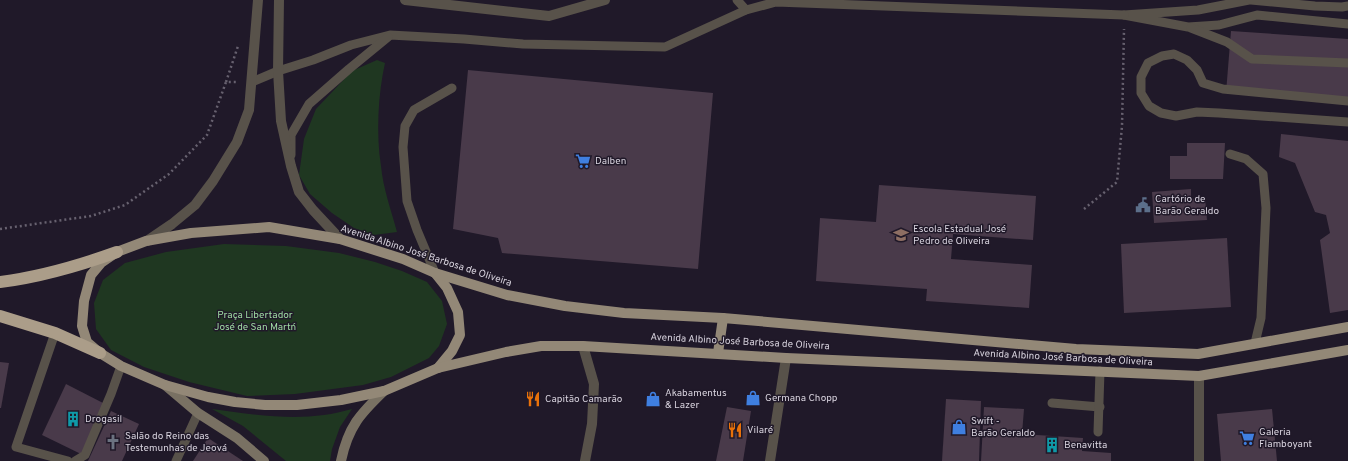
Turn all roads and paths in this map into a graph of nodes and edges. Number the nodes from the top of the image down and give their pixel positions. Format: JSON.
{"nodes":[{"id":1,"x":258,"y":0,"type":"edge"},
{"id":2,"x":279,"y":0,"type":"edge"},
{"id":3,"x":405,"y":0,"type":"edge"},
{"id":4,"x":605,"y":0,"type":"edge"},
{"id":5,"x":737,"y":0,"type":"edge"},
{"id":6,"x":1250,"y":0,"type":"edge"},
{"id":7,"x":1348,"y":6,"type":"edge"},
{"id":8,"x":746,"y":10,"type":"junction"},
{"id":9,"x":1124,"y":14,"type":"junction"},
{"id":10,"x":1348,"y":24,"type":"edge"},
{"id":11,"x":1188,"y":27,"type":"junction"},
{"id":12,"x":390,"y":35,"type":"junction"},
{"id":13,"x":1348,"y":63,"type":"edge"},
{"id":14,"x":278,"y":71,"type":"junction"},
{"id":15,"x":252,"y":82,"type":"junction"},
{"id":16,"x":452,"y":88,"type":"dead end"},
{"id":17,"x":1348,"y":101,"type":"edge"},
{"id":18,"x":1348,"y":122,"type":"edge"},
{"id":19,"x":1230,"y":154,"type":"dead end"},
{"id":20,"x":291,"y":166,"type":"junction"},
{"id":21,"x":1084,"y":210,"type":"dead end"},
{"id":22,"x":0,"y":229,"type":"edge"},
{"id":23,"x":340,"y":240,"type":"junction"},
{"id":24,"x":146,"y":242,"type":"junction"},
{"id":25,"x":116,"y":252,"type":"junction"},
{"id":26,"x":435,"y":273,"type":"junction"},
{"id":27,"x":0,"y":282,"type":"edge"},
{"id":28,"x":0,"y":316,"type":"edge"},
{"id":29,"x":722,"y":318,"type":"junction"},
{"id":30,"x":1348,"y":327,"type":"edge"},
{"id":31,"x":55,"y":333,"type":"junction"},
{"id":32,"x":1255,"y":343,"type":"junction"},
{"id":33,"x":583,"y":346,"type":"junction"},
{"id":34,"x":1348,"y":350,"type":"edge"},
{"id":35,"x":100,"y":353,"type":"junction"},
{"id":36,"x":718,"y":353,"type":"junction"},
{"id":37,"x":786,"y":358,"type":"junction"},
{"id":38,"x":121,"y":366,"type":"junction"},
{"id":39,"x":438,"y":368,"type":"junction"},
{"id":40,"x":1100,"y":371,"type":"junction"},
{"id":41,"x":1199,"y":376,"type":"junction"},
{"id":42,"x":165,"y":385,"type":"junction"},
{"id":43,"x":384,"y":390,"type":"junction"},
{"id":44,"x":1052,"y":402,"type":"dead end"},
{"id":45,"x":1100,"y":407,"type":"junction"},
{"id":46,"x":198,"y":413,"type":"junction"},
{"id":47,"x":1098,"y":432,"type":"dead end"},
{"id":48,"x":68,"y":461,"type":"edge"},
{"id":49,"x":75,"y":461,"type":"edge"},
{"id":50,"x":176,"y":461,"type":"edge"},
{"id":51,"x":264,"y":461,"type":"edge"},
{"id":52,"x":341,"y":461,"type":"edge"},
{"id":53,"x":585,"y":461,"type":"edge"},
{"id":54,"x":770,"y":461,"type":"edge"},
{"id":55,"x":1199,"y":461,"type":"edge"}],
"edges":[{"from":1,"to":15,"type":"street"},
{"from":2,"to":14,"type":"street"},
{"from":3,"to":4,"type":"street"},
{"from":5,"to":8,"type":"lane"},
{"from":6,"to":7,"type":"lane"},
{"from":6,"to":9,"type":"lane"},
{"from":8,"to":9,"type":"lane"},
{"from":8,"to":12,"type":"lane"},
{"from":9,"to":11,"type":"lane"},
{"from":9,"to":21,"type":"path"},
{"from":10,"to":11,"type":"lane"},
{"from":11,"to":13,"type":"lane"},
{"from":12,"to":14,"type":"lane"},
{"from":12,"to":20,"type":"lane"},
{"from":14,"to":15,"type":"lane"},
{"from":14,"to":20,"type":"street"},
{"from":15,"to":22,"type":"path"},
{"from":15,"to":24,"type":"street"},
{"from":16,"to":26,"type":"lane"},
{"from":17,"to":18,"type":"lane"},
{"from":19,"to":32,"type":"lane"},
{"from":20,"to":23,"type":"street"},
{"from":23,"to":24,"type":"main road","name":"Avenida Albino José Barbosa de Oliveira"},
{"from":23,"to":26,"type":"main road","name":"Avenida Albino José Barbosa de Oliveira"},
{"from":24,"to":25,"type":"main road","name":"Avenida Albino José Barbosa de Oliveira"},
{"from":25,"to":27,"type":"highway"},
{"from":25,"to":35,"type":"main road","name":"Avenida Albino José Barbosa de Oliveira"},
{"from":26,"to":29,"type":"main road","name":"Avenida Albino José Barbosa de Oliveira"},
{"from":26,"to":39,"type":"main road"},
{"from":28,"to":31,"type":"highway"},
{"from":29,"to":32,"type":"main road","name":"Avenida Albino José Barbosa de Oliveira"},
{"from":29,"to":36,"type":"main road"},
{"from":30,"to":32,"type":"main road","name":"Avenida Albino José Barbosa de Oliveira"},
{"from":31,"to":35,"type":"highway"},
{"from":31,"to":48,"type":"lane"},
{"from":33,"to":36,"type":"main road","name":"Avenida Albino José Barbosa de Oliveira"},
{"from":33,"to":39,"type":"main road","name":"Avenida Albino José Barbosa de Oliveira"},
{"from":33,"to":53,"type":"street"},
{"from":34,"to":41,"type":"main road","name":"Avenida Albino José Barbosa de Oliveira"},
{"from":35,"to":38,"type":"main road","name":"Avenida Albino José Barbosa de Oliveira"},
{"from":36,"to":37,"type":"main road","name":"Avenida Albino José Barbosa de Oliveira"},
{"from":37,"to":40,"type":"main road","name":"Avenida Albino José Barbosa de Oliveira"},
{"from":37,"to":54,"type":"street"},
{"from":38,"to":42,"type":"main road","name":"Avenida Albino José Barbosa de Oliveira"},
{"from":38,"to":49,"type":"lane"},
{"from":39,"to":43,"type":"main road","name":"Avenida Albino José Barbosa de Oliveira"},
{"from":40,"to":41,"type":"main road","name":"Avenida Albino José Barbosa de Oliveira"},
{"from":40,"to":45,"type":"lane"},
{"from":41,"to":55,"type":"street"},
{"from":42,"to":43,"type":"main road","name":"Avenida Albino José Barbosa de Oliveira"},
{"from":42,"to":46,"type":"main road"},
{"from":43,"to":52,"type":"main road"},
{"from":44,"to":45,"type":"lane"},
{"from":45,"to":47,"type":"lane"},
{"from":46,"to":50,"type":"lane"},
{"from":46,"to":51,"type":"main road"}]}
